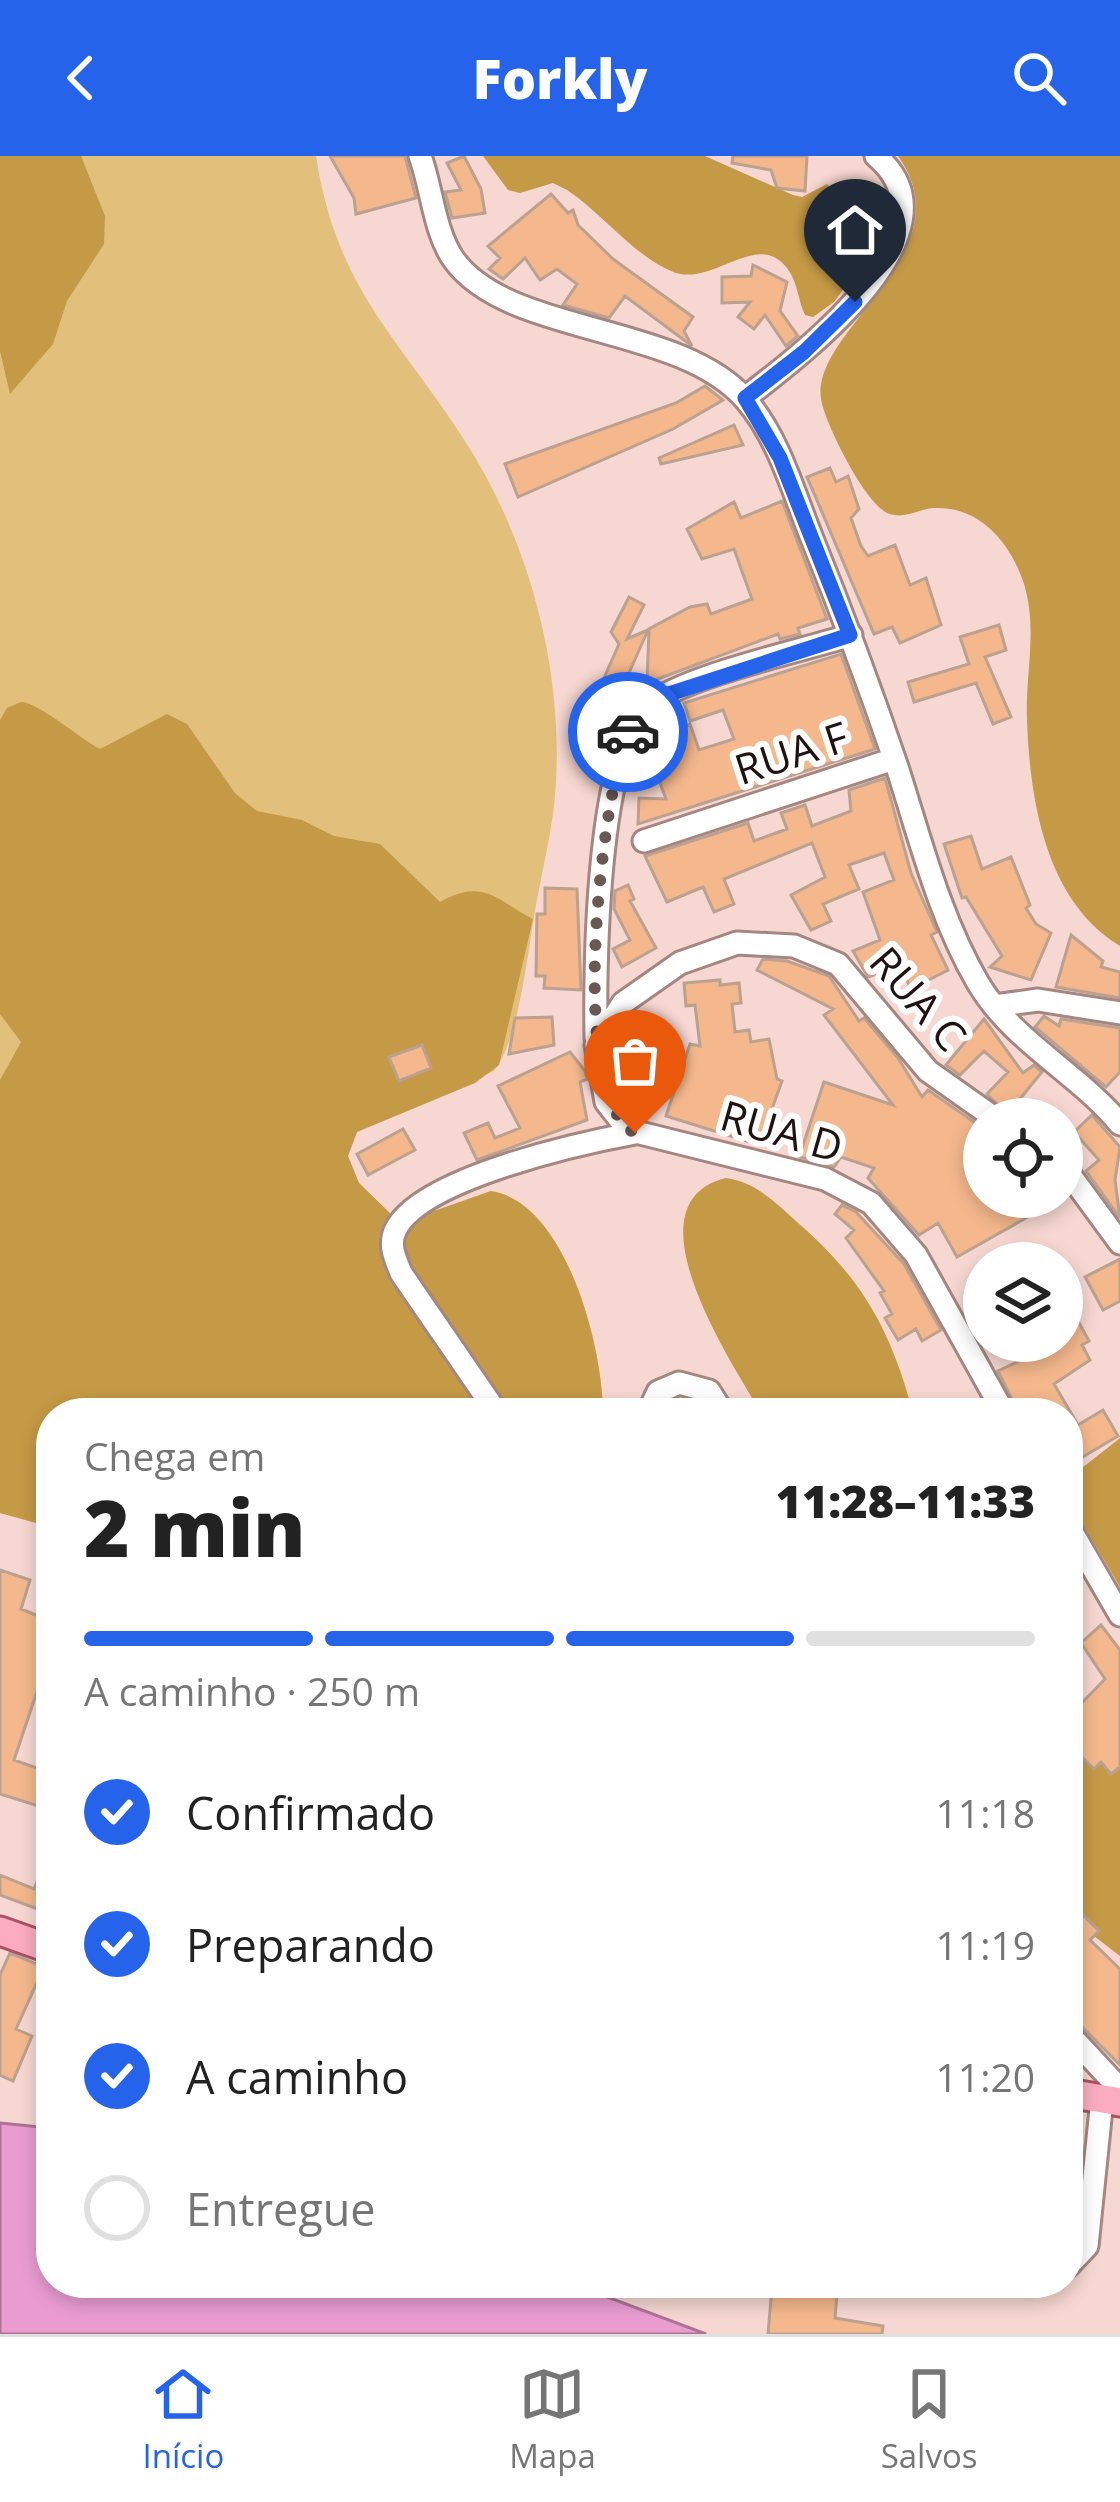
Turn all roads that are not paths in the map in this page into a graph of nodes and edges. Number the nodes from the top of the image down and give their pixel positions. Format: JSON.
{"nodes":[{"id":1,"x":420,"y":156,"type":"edge"},
{"id":2,"x":876,"y":156,"type":"edge"},
{"id":3,"x":745,"y":398,"type":"junction"},
{"id":4,"x":850,"y":635,"type":"junction"},
{"id":5,"x":894,"y":759,"type":"junction"},
{"id":6,"x":644,"y":842,"type":"dead end"},
{"id":7,"x":595,"y":978,"type":"junction"},
{"id":8,"x":623,"y":1003,"type":"junction"},
{"id":9,"x":994,"y":1006,"type":"junction"},
{"id":10,"x":1120,"y":1012,"type":"edge"},
{"id":11,"x":596,"y":1045,"type":"junction"},
{"id":12,"x":599,"y":1078,"type":"junction"},
{"id":13,"x":964,"y":1098,"type":"edge"},
{"id":14,"x":1120,"y":1124,"type":"edge"},
{"id":15,"x":635,"y":1133,"type":"junction"},
{"id":16,"x":585,"y":1142,"type":"junction"},
{"id":17,"x":1083,"y":1193,"type":"edge"},
{"id":18,"x":1120,"y":1243,"type":"edge"},
{"id":19,"x":487,"y":1398,"type":"edge"},
{"id":20,"x":655,"y":1398,"type":"edge"},
{"id":21,"x":714,"y":1398,"type":"edge"},
{"id":22,"x":996,"y":1398,"type":"edge"},
{"id":23,"x":1083,"y":1551,"type":"edge"},
{"id":24,"x":1120,"y":1615,"type":"edge"},
{"id":25,"x":0,"y":1931,"type":"edge"},
{"id":26,"x":36,"y":1944,"type":"edge"},
{"id":27,"x":1083,"y":2054,"type":"edge"},
{"id":28,"x":1083,"y":2094,"type":"edge"},
{"id":29,"x":1114,"y":2096,"type":"edge"},
{"id":30,"x":1083,"y":2250,"type":"edge"}],
"edges":[{"from":1,"to":3,"type":"street"},
{"from":2,"to":3,"type":"street"},
{"from":3,"to":4,"type":"street"},
{"from":4,"to":5,"type":"street"},
{"from":4,"to":7,"type":"street"},
{"from":5,"to":6,"type":"street","name":"RUA F"},
{"from":5,"to":9,"type":"street"},
{"from":7,"to":8,"type":"street"},
{"from":7,"to":11,"type":"street"},
{"from":8,"to":11,"type":"street","name":"RUA C"},
{"from":8,"to":13,"type":"street","name":"RUA C"},
{"from":9,"to":10,"type":"street"},
{"from":9,"to":14,"type":"street"},
{"from":11,"to":12,"type":"street"},
{"from":12,"to":15,"type":"street","name":"RUA D"},
{"from":12,"to":16,"type":"street"},
{"from":15,"to":16,"type":"street","name":"RUA D"},
{"from":15,"to":22,"type":"street","name":"RUA D"},
{"from":16,"to":19,"type":"street","name":"RUA D"},
{"from":17,"to":18,"type":"street"},
{"from":20,"to":21,"type":"street"},
{"from":23,"to":24,"type":"street"},
{"from":25,"to":26,"type":"main road"},
{"from":27,"to":29,"type":"street"},
{"from":28,"to":29,"type":"main road"},
{"from":29,"to":30,"type":"street"}]}
